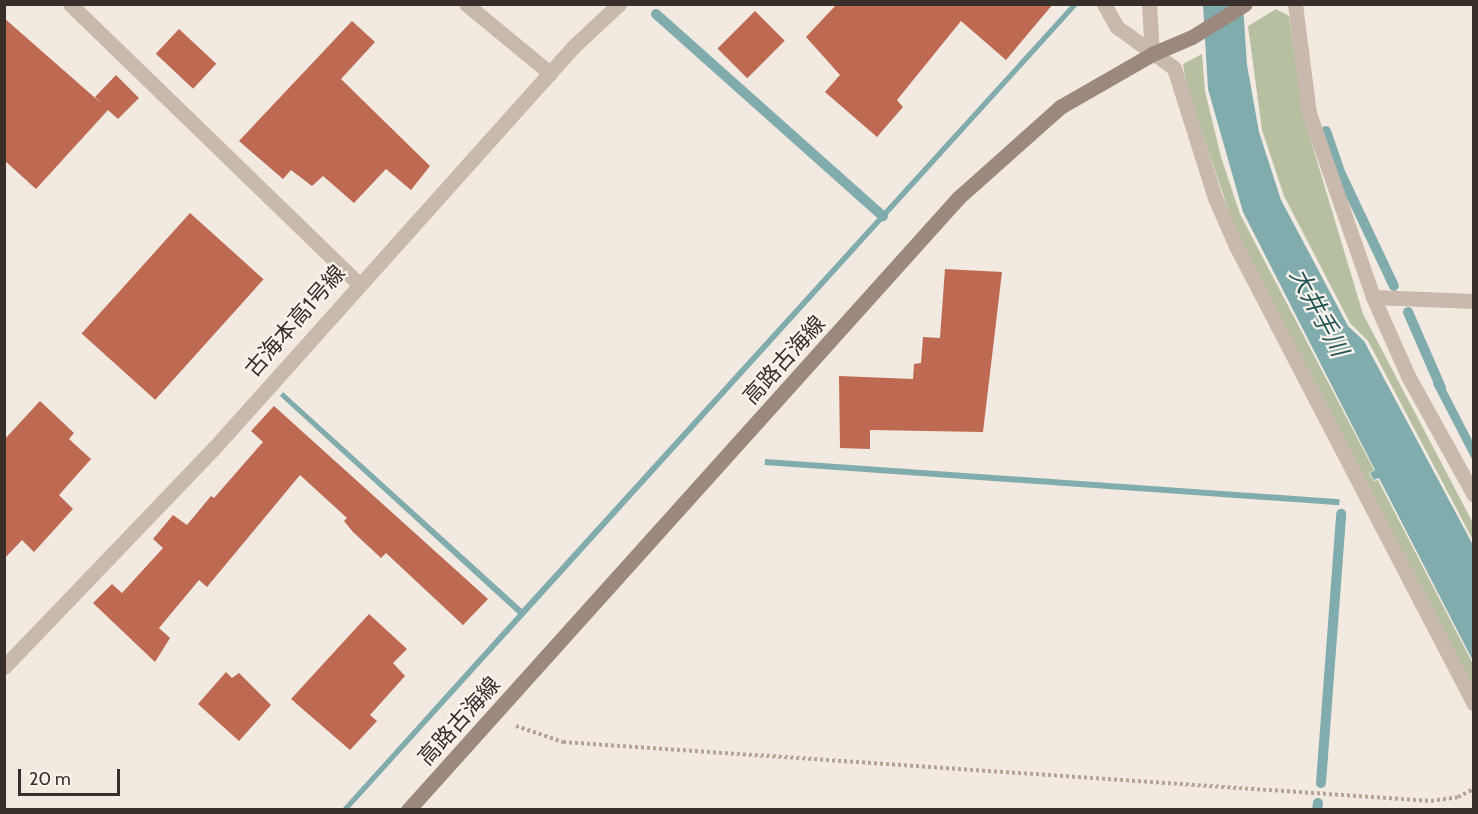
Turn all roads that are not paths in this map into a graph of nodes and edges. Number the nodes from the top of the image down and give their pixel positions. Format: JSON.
{"nodes":[{"id":1,"x":70,"y":4,"type":"edge"},
{"id":2,"x":466,"y":4,"type":"edge"},
{"id":3,"x":620,"y":4,"type":"edge"},
{"id":4,"x":1104,"y":4,"type":"edge"},
{"id":5,"x":1149,"y":4,"type":"edge"},
{"id":6,"x":1245,"y":4,"type":"edge"},
{"id":7,"x":1295,"y":4,"type":"edge"},
{"id":8,"x":1152,"y":54,"type":"junction"},
{"id":9,"x":549,"y":73,"type":"junction"},
{"id":10,"x":358,"y":283,"type":"junction"},
{"id":11,"x":1373,"y":297,"type":"junction"},
{"id":12,"x":1473,"y":301,"type":"edge"},
{"id":13,"x":1473,"y":495,"type":"edge"},
{"id":14,"x":4,"y":667,"type":"edge"},
{"id":15,"x":1473,"y":704,"type":"edge"},
{"id":16,"x":408,"y":810,"type":"edge"}],
"edges":[{"from":1,"to":10,"type":"street"},
{"from":2,"to":9,"type":"street"},
{"from":3,"to":9,"type":"street","name":"古海本高1号線"},
{"from":4,"to":8,"type":"street"},
{"from":5,"to":8,"type":"street"},
{"from":6,"to":8,"type":"main road","name":"高路古海線"},
{"from":7,"to":11,"type":"street"},
{"from":8,"to":15,"type":"street"},
{"from":8,"to":16,"type":"main road","name":"高路古海線"},
{"from":9,"to":10,"type":"street","name":"古海本高1号線"},
{"from":10,"to":14,"type":"street","name":"古海本高1号線"},
{"from":11,"to":12,"type":"street"},
{"from":11,"to":13,"type":"street"}]}
